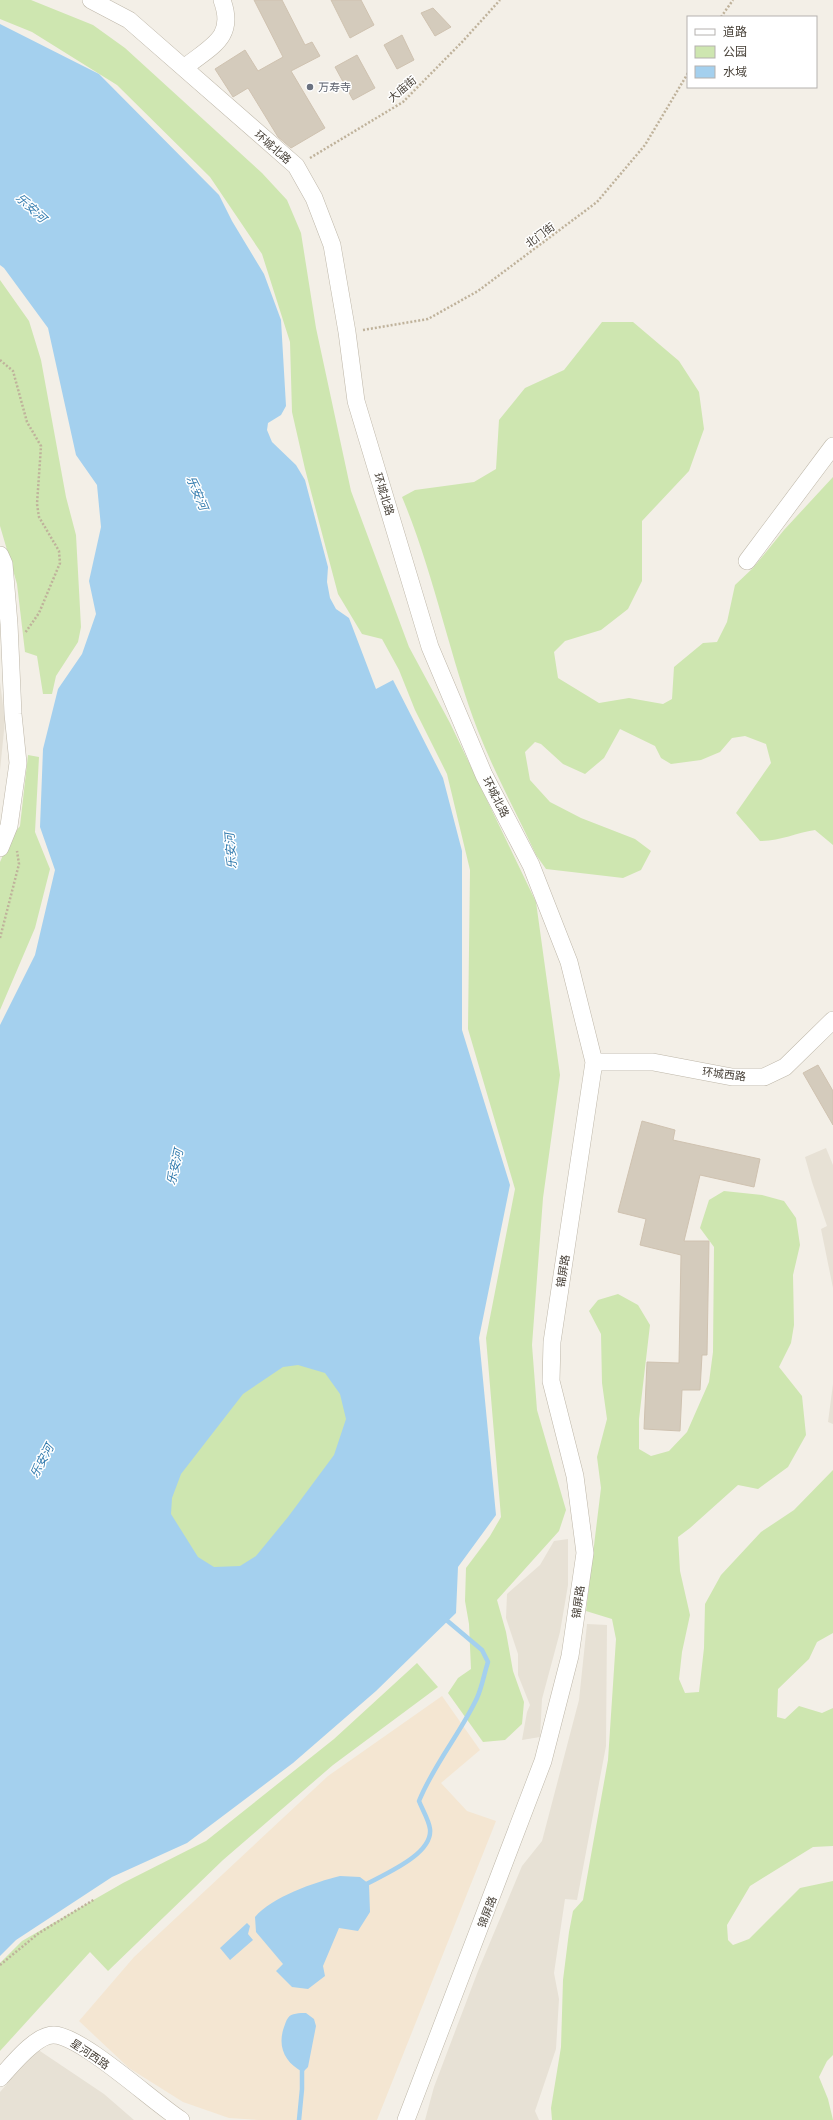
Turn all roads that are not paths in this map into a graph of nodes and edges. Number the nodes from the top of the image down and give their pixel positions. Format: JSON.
{"nodes":[{"id":1,"x":91,"y":0,"type":"edge"},
{"id":2,"x":222,"y":0,"type":"edge"},
{"id":3,"x":184,"y":68,"type":"junction"},
{"id":4,"x":833,"y":446,"type":"edge"},
{"id":5,"x":0,"y":555,"type":"edge"},
{"id":6,"x":747,"y":561,"type":"dead end"},
{"id":7,"x":0,"y":848,"type":"edge"},
{"id":8,"x":833,"y":1020,"type":"edge"},
{"id":9,"x":594,"y":1062,"type":"junction"},
{"id":10,"x":0,"y":2078,"type":"edge"},
{"id":11,"x":181,"y":2120,"type":"edge"},
{"id":12,"x":406,"y":2120,"type":"edge"}],
"edges":[{"from":1,"to":3,"type":"street","name":"环城北路"},
{"from":2,"to":3,"type":"street"},
{"from":3,"to":9,"type":"street","name":"环城北路"},
{"from":4,"to":6,"type":"street"},
{"from":5,"to":7,"type":"street"},
{"from":8,"to":9,"type":"street","name":"环城西路"},
{"from":9,"to":12,"type":"street","name":"锦屏路"},
{"from":10,"to":11,"type":"street","name":"星河西路"}]}
